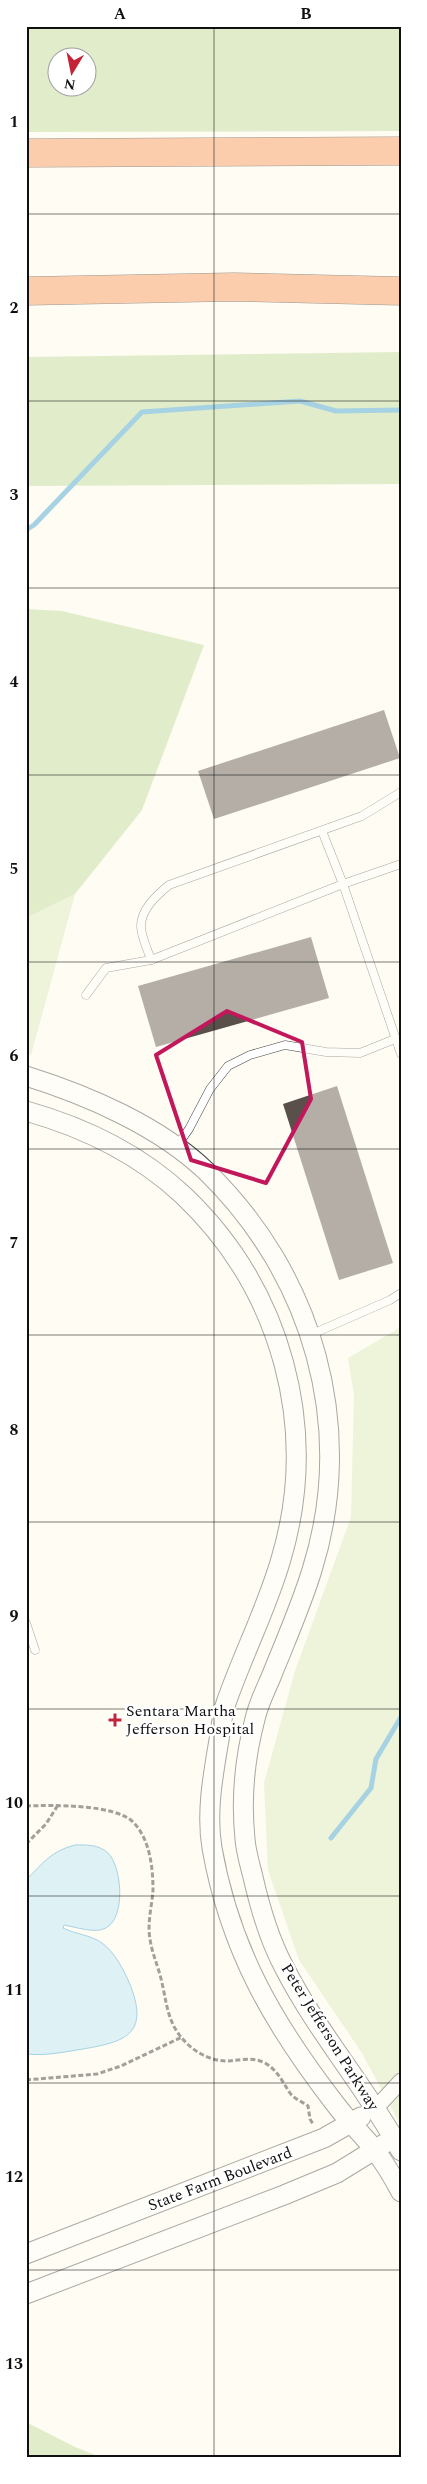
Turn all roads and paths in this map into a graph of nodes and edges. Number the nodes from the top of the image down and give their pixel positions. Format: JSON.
{"nodes":[{"id":1,"x":401,"y":151,"type":"edge"},
{"id":2,"x":26,"y":153,"type":"edge"},
{"id":3,"x":26,"y":291,"type":"edge"},
{"id":4,"x":401,"y":292,"type":"edge"},
{"id":5,"x":401,"y":792,"type":"edge"},
{"id":6,"x":322,"y":830,"type":"junction"},
{"id":7,"x":401,"y":864,"type":"edge"},
{"id":8,"x":343,"y":884,"type":"junction"},
{"id":9,"x":151,"y":960,"type":"junction"},
{"id":10,"x":86,"y":995,"type":"dead end"},
{"id":11,"x":395,"y":1039,"type":"junction"},
{"id":12,"x":401,"y":1054,"type":"edge"},
{"id":13,"x":26,"y":1076,"type":"edge"},
{"id":14,"x":26,"y":1111,"type":"edge"},
{"id":15,"x":176,"y":1148,"type":"junction"},
{"id":16,"x":401,"y":1293,"type":"edge"},
{"id":17,"x":310,"y":1335,"type":"junction"},
{"id":18,"x":26,"y":1623,"type":"edge"},
{"id":19,"x":35,"y":1650,"type":"dead end"},
{"id":20,"x":58,"y":1804,"type":"junction"},
{"id":21,"x":26,"y":1806,"type":"edge"},
{"id":22,"x":26,"y":1844,"type":"edge"},
{"id":23,"x":182,"y":2037,"type":"junction"},
{"id":24,"x":26,"y":2080,"type":"edge"},
{"id":25,"x":401,"y":2082,"type":"edge"},
{"id":26,"x":375,"y":2109,"type":"junction"},
{"id":27,"x":313,"y":2124,"type":"dead end"},
{"id":28,"x":351,"y":2124,"type":"junction"},
{"id":29,"x":398,"y":2139,"type":"edge"},
{"id":30,"x":376,"y":2151,"type":"junction"},
{"id":31,"x":401,"y":2192,"type":"edge"},
{"id":32,"x":26,"y":2254,"type":"edge"},
{"id":33,"x":26,"y":2294,"type":"edge"}],
"edges":[{"from":1,"to":2,"type":"highway"},
{"from":3,"to":4,"type":"highway"},
{"from":5,"to":6,"type":"lane"},
{"from":6,"to":8,"type":"lane"},
{"from":6,"to":9,"type":"lane"},
{"from":7,"to":8,"type":"lane"},
{"from":8,"to":9,"type":"lane"},
{"from":8,"to":11,"type":"lane"},
{"from":9,"to":10,"type":"lane"},
{"from":11,"to":12,"type":"lane"},
{"from":11,"to":15,"type":"lane"},
{"from":13,"to":15,"type":"street","name":"Peter Jefferson Parkway"},
{"from":14,"to":28,"type":"street","name":"Peter Jefferson Parkway"},
{"from":15,"to":17,"type":"street","name":"Peter Jefferson Parkway"},
{"from":16,"to":17,"type":"lane"},
{"from":17,"to":26,"type":"street","name":"Peter Jefferson Parkway"},
{"from":18,"to":19,"type":"lane"},
{"from":20,"to":21,"type":"path"},
{"from":20,"to":22,"type":"path"},
{"from":20,"to":23,"type":"path"},
{"from":23,"to":24,"type":"path"},
{"from":23,"to":27,"type":"path"},
{"from":25,"to":26,"type":"street","name":"State Farm Boulevard"},
{"from":26,"to":28,"type":"street","name":"State Farm Boulevard"},
{"from":26,"to":29,"type":"street","name":"Peter Jefferson Parkway"},
{"from":28,"to":30,"type":"street","name":"Peter Jefferson Parkway"},
{"from":28,"to":32,"type":"street","name":"State Farm Boulevard"},
{"from":29,"to":30,"type":"street"},
{"from":30,"to":31,"type":"street","name":"Peter Jefferson Parkway"},
{"from":30,"to":33,"type":"street"}]}
